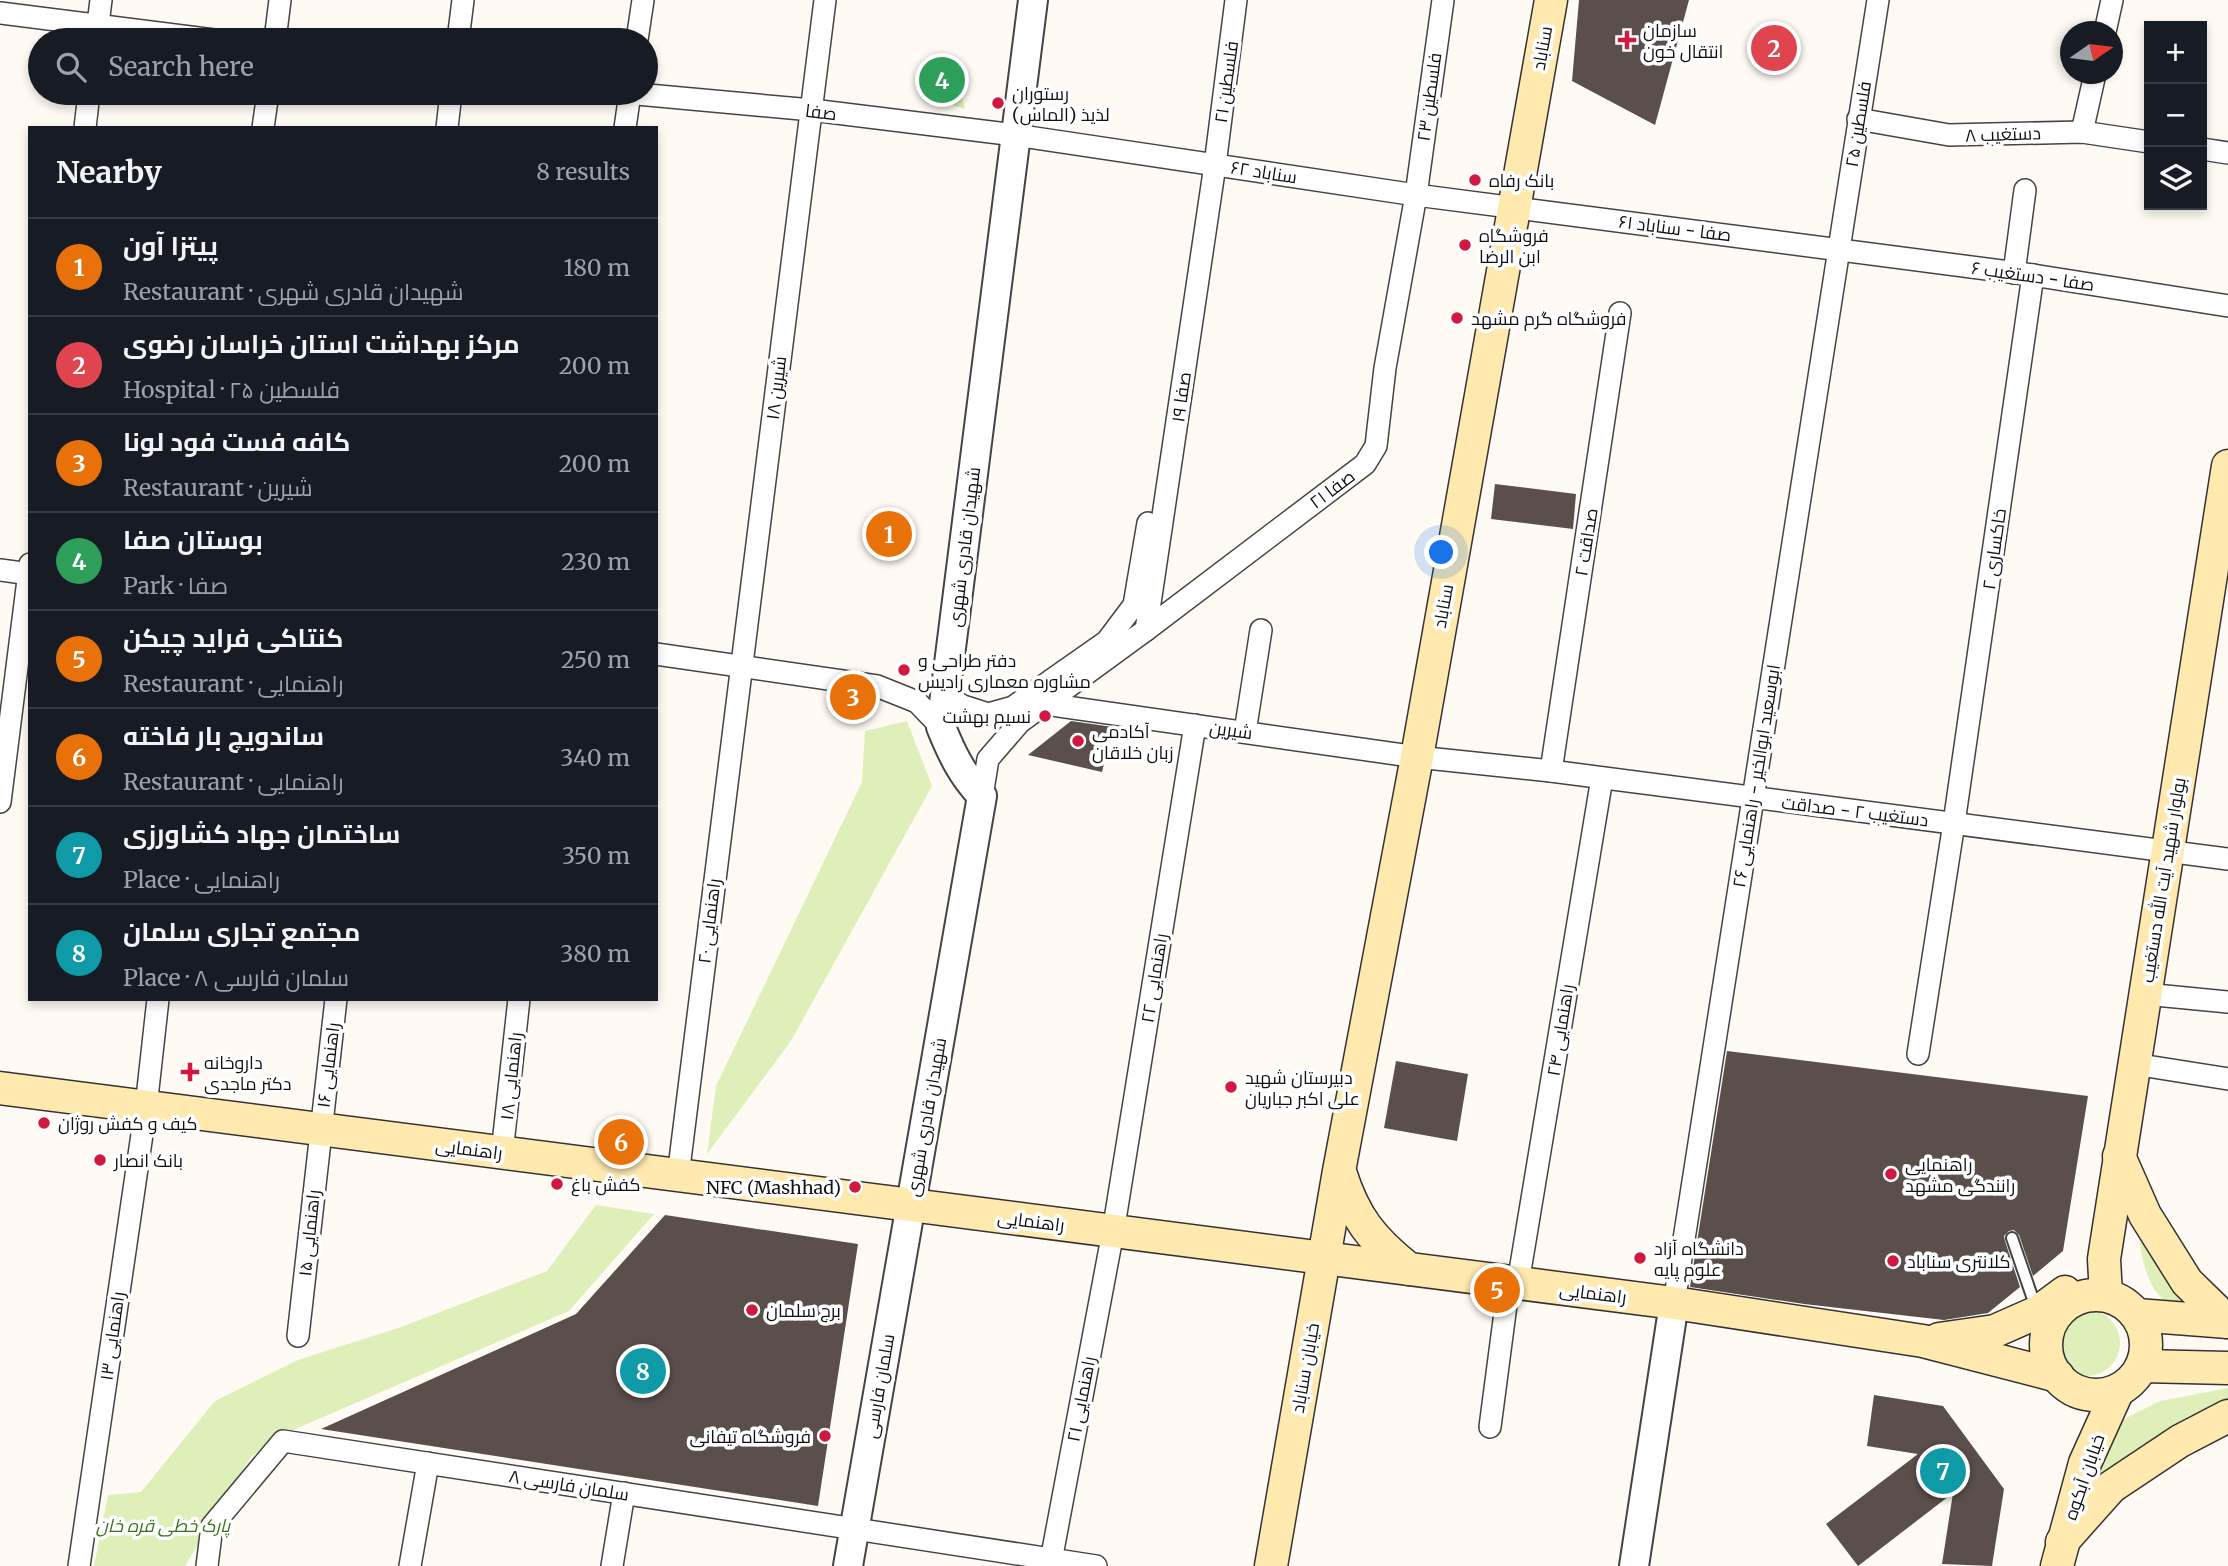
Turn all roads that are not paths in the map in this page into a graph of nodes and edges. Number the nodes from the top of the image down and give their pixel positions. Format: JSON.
{"nodes":[{"id":1,"x":101,"y":0,"type":"edge"},
{"id":2,"x":280,"y":0,"type":"edge"},
{"id":3,"x":463,"y":0,"type":"edge"},
{"id":4,"x":643,"y":0,"type":"edge"},
{"id":5,"x":825,"y":0,"type":"edge"},
{"id":6,"x":1033,"y":0,"type":"edge"},
{"id":7,"x":1236,"y":0,"type":"edge"},
{"id":8,"x":1443,"y":0,"type":"edge"},
{"id":9,"x":1550,"y":0,"type":"edge"},
{"id":10,"x":1878,"y":0,"type":"edge"},
{"id":11,"x":2112,"y":0,"type":"edge"},
{"id":12,"x":0,"y":13,"type":"edge"},
{"id":13,"x":2107,"y":21,"type":"edge"},
{"id":14,"x":73,"y":28,"type":"edge"},
{"id":15,"x":98,"y":28,"type":"edge"},
{"id":16,"x":276,"y":28,"type":"edge"},
{"id":17,"x":460,"y":28,"type":"edge"},
{"id":18,"x":639,"y":28,"type":"edge"},
{"id":19,"x":2093,"y":84,"type":"edge"},
{"id":20,"x":658,"y":96,"type":"edge"},
{"id":21,"x":88,"y":105,"type":"edge"},
{"id":22,"x":266,"y":105,"type":"edge"},
{"id":23,"x":450,"y":105,"type":"edge"},
{"id":24,"x":628,"y":105,"type":"edge"},
{"id":25,"x":812,"y":110,"type":"junction"},
{"id":26,"x":1858,"y":119,"type":"junction"},
{"id":27,"x":85,"y":126,"type":"edge"},
{"id":28,"x":263,"y":126,"type":"edge"},
{"id":29,"x":447,"y":126,"type":"edge"},
{"id":30,"x":625,"y":126,"type":"edge"},
{"id":31,"x":2082,"y":132,"type":"junction"},
{"id":32,"x":1015,"y":135,"type":"junction"},
{"id":33,"x":2144,"y":141,"type":"edge"},
{"id":34,"x":2207,"y":150,"type":"edge"},
{"id":35,"x":2228,"y":153,"type":"edge"},
{"id":36,"x":1215,"y":164,"type":"junction"},
{"id":37,"x":2025,"y":190,"type":"dead end"},
{"id":38,"x":1416,"y":195,"type":"junction"},
{"id":39,"x":1513,"y":208,"type":"junction"},
{"id":40,"x":1838,"y":249,"type":"junction"},
{"id":41,"x":2023,"y":274,"type":"junction"},
{"id":42,"x":2228,"y":306,"type":"edge"},
{"id":43,"x":1620,"y":313,"type":"dead end"},
{"id":44,"x":1173,"y":453,"type":"junction"},
{"id":45,"x":2228,"y":466,"type":"edge"},
{"id":46,"x":0,"y":570,"type":"edge"},
{"id":47,"x":28,"y":570,"type":"edge"},
{"id":48,"x":28,"y":578,"type":"edge"},
{"id":49,"x":1146,"y":630,"type":"junction"},
{"id":50,"x":1261,"y":630,"type":"dead end"},
{"id":51,"x":658,"y":654,"type":"edge"},
{"id":52,"x":741,"y":665,"type":"junction"},
{"id":53,"x":946,"y":696,"type":"junction"},
{"id":54,"x":1045,"y":705,"type":"junction"},
{"id":55,"x":1195,"y":724,"type":"junction"},
{"id":56,"x":941,"y":727,"type":"junction"},
{"id":57,"x":1245,"y":732,"type":"junction"},
{"id":58,"x":1417,"y":757,"type":"junction"},
{"id":59,"x":1551,"y":771,"type":"junction"},
{"id":60,"x":1602,"y":778,"type":"junction"},
{"id":61,"x":982,"y":796,"type":"junction"},
{"id":62,"x":1752,"y":797,"type":"junction"},
{"id":63,"x":0,"y":802,"type":"edge"},
{"id":64,"x":1954,"y":823,"type":"junction"},
{"id":65,"x":2167,"y":851,"type":"junction"},
{"id":66,"x":2228,"y":859,"type":"edge"},
{"id":67,"x":2145,"y":994,"type":"junction"},
{"id":68,"x":158,"y":1001,"type":"edge"},
{"id":69,"x":336,"y":1001,"type":"edge"},
{"id":70,"x":519,"y":1001,"type":"edge"},
{"id":71,"x":2228,"y":1002,"type":"edge"},
{"id":72,"x":1918,"y":1054,"type":"dead end"},
{"id":73,"x":2134,"y":1064,"type":"junction"},
{"id":74,"x":2228,"y":1079,"type":"edge"},
{"id":75,"x":0,"y":1088,"type":"edge"},
{"id":76,"x":146,"y":1107,"type":"junction"},
{"id":77,"x":320,"y":1130,"type":"junction"},
{"id":78,"x":502,"y":1153,"type":"junction"},
{"id":79,"x":2119,"y":1156,"type":"junction"},
{"id":80,"x":1339,"y":1171,"type":"junction"},
{"id":81,"x":678,"y":1176,"type":"junction"},
{"id":82,"x":911,"y":1206,"type":"junction"},
{"id":83,"x":1113,"y":1231,"type":"junction"},
{"id":84,"x":2012,"y":1238,"type":"dead end"},
{"id":85,"x":1324,"y":1258,"type":"junction"},
{"id":86,"x":2104,"y":1259,"type":"junction"},
{"id":87,"x":1409,"y":1269,"type":"junction"},
{"id":88,"x":1513,"y":1282,"type":"junction"},
{"id":89,"x":2106,"y":1296,"type":"junction"},
{"id":90,"x":1674,"y":1303,"type":"junction"},
{"id":91,"x":2038,"y":1312,"type":"junction"},
{"id":92,"x":2137,"y":1315,"type":"junction"},
{"id":93,"x":2228,"y":1322,"type":"edge"},
{"id":94,"x":298,"y":1336,"type":"dead end"},
{"id":95,"x":1923,"y":1341,"type":"junction"},
{"id":96,"x":2142,"y":1366,"type":"junction"},
{"id":97,"x":2228,"y":1368,"type":"edge"},
{"id":98,"x":2058,"y":1376,"type":"junction"},
{"id":99,"x":2118,"y":1390,"type":"junction"},
{"id":100,"x":2228,"y":1416,"type":"edge"},
{"id":101,"x":1490,"y":1427,"type":"dead end"},
{"id":102,"x":428,"y":1463,"type":"junction"},
{"id":103,"x":624,"y":1493,"type":"junction"},
{"id":104,"x":855,"y":1529,"type":"junction"},
{"id":105,"x":2059,"y":1554,"type":"edge"},
{"id":106,"x":1051,"y":1563,"type":"edge"},
{"id":107,"x":79,"y":1566,"type":"edge"},
{"id":108,"x":207,"y":1566,"type":"edge"},
{"id":109,"x":410,"y":1566,"type":"edge"},
{"id":110,"x":612,"y":1566,"type":"edge"},
{"id":111,"x":848,"y":1566,"type":"edge"},
{"id":112,"x":1096,"y":1566,"type":"edge"},
{"id":113,"x":1271,"y":1566,"type":"edge"},
{"id":114,"x":1634,"y":1566,"type":"edge"}],
"edges":[{"from":1,"to":15,"type":"street"},
{"from":2,"to":16,"type":"street"},
{"from":3,"to":17,"type":"street"},
{"from":4,"to":18,"type":"street"},
{"from":5,"to":25,"type":"street","name":"شیرین ۱۸"},
{"from":6,"to":32,"type":"street","name":"شهیدان قادری شهری"},
{"from":7,"to":36,"type":"street","name":"فلسطین ۲۱"},
{"from":8,"to":38,"type":"street","name":"فلسطین ۲۳"},
{"from":9,"to":39,"type":"main road","name":"سناباد"},
{"from":10,"to":26,"type":"street","name":"فلسطین ۲۵"},
{"from":11,"to":13,"type":"street"},
{"from":12,"to":14,"type":"street"},
{"from":19,"to":31,"type":"street"},
{"from":20,"to":25,"type":"street","name":"صفا"},
{"from":21,"to":27,"type":"street"},
{"from":22,"to":28,"type":"street"},
{"from":23,"to":29,"type":"street"},
{"from":24,"to":30,"type":"street"},
{"from":25,"to":32,"type":"street","name":"صفا"},
{"from":25,"to":52,"type":"street","name":"شیرین ۱۸"},
{"from":26,"to":31,"type":"street","name":"دستغیب ۸"},
{"from":26,"to":40,"type":"street","name":"فلسطین ۲۵"},
{"from":31,"to":33,"type":"street","name":"دستغیب ۸"},
{"from":32,"to":36,"type":"street","name":"سناباد ۶۲"},
{"from":32,"to":53,"type":"street","name":"شهیدان قادری شهری"},
{"from":34,"to":35,"type":"street"},
{"from":36,"to":38,"type":"street","name":"سناباد ۶۲"},
{"from":36,"to":44,"type":"street","name":"صفا ۱۹"},
{"from":37,"to":41,"type":"street","name":"خاکساری ۲"},
{"from":38,"to":39,"type":"street","name":"سناباد ۶۲"},
{"from":38,"to":49,"type":"street","name":"صفا ۲۱"},
{"from":39,"to":40,"type":"street","name":"صفا - سناباد ۶۱"},
{"from":39,"to":58,"type":"main road","name":"سناباد"},
{"from":40,"to":41,"type":"street","name":"صفا - دستغیب ۶"},
{"from":40,"to":62,"type":"street","name":"ابوسعید ابوالخیر - راهنمایی ۲۶"},
{"from":41,"to":42,"type":"street","name":"صفا - دستغیب ۶"},
{"from":41,"to":64,"type":"street","name":"خاکساری ۲"},
{"from":43,"to":59,"type":"street","name":"صداقت ۲"},
{"from":44,"to":49,"type":"street","name":"صفا ۱۹"},
{"from":44,"to":53,"type":"street"},
{"from":45,"to":65,"type":"main road","name":"بولوار شهید آیت الله دستغیب"},
{"from":46,"to":47,"type":"street"},
{"from":48,"to":63,"type":"street"},
{"from":49,"to":54,"type":"street","name":"صفا ۲۱"},
{"from":50,"to":57,"type":"street"},
{"from":51,"to":52,"type":"street"},
{"from":52,"to":56,"type":"street"},
{"from":52,"to":81,"type":"street","name":"راهنمایی ۲۰"},
{"from":53,"to":56,"type":"street","name":"شهیدان قادری شهری"},
{"from":54,"to":55,"type":"street","name":"شیرین"},
{"from":54,"to":61,"type":"street","name":"صفا ۲۱"},
{"from":55,"to":57,"type":"street","name":"شیرین"},
{"from":55,"to":83,"type":"street","name":"راهنمایی ۲۲"},
{"from":56,"to":61,"type":"street"},
{"from":57,"to":58,"type":"street","name":"شیرین"},
{"from":58,"to":59,"type":"street","name":"دستغیب ۲ - صداقت"},
{"from":58,"to":80,"type":"main road","name":"سناباد"},
{"from":59,"to":60,"type":"street","name":"دستغیب ۲ - صداقت"},
{"from":60,"to":62,"type":"street","name":"دستغیب ۲ - صداقت"},
{"from":60,"to":88,"type":"street","name":"راهنمایی ۲۴"},
{"from":61,"to":82,"type":"street","name":"شهیدان قادری شهری"},
{"from":62,"to":64,"type":"street","name":"دستغیب ۲ - صداقت"},
{"from":62,"to":90,"type":"street","name":"ابوسعید ابوالخیر - راهنمایی ۲۶"},
{"from":64,"to":65,"type":"street","name":"دستغیب ۲ - صداقت"},
{"from":64,"to":72,"type":"street","name":"خاکساری ۲"},
{"from":65,"to":66,"type":"street","name":"دستغیب ۲ - صداقت"},
{"from":65,"to":67,"type":"main road","name":"بولوار شهید آیت الله دستغیب"},
{"from":67,"to":71,"type":"street"},
{"from":67,"to":73,"type":"main road","name":"بولوار شهید آیت الله دستغیب"},
{"from":68,"to":76,"type":"street","name":"راهنمایی ۱۳"},
{"from":69,"to":77,"type":"street","name":"راهنمایی ۱۶"},
{"from":70,"to":78,"type":"street","name":"راهنمایی ۱۸"},
{"from":73,"to":74,"type":"street"},
{"from":73,"to":79,"type":"main road","name":"بولوار شهید آیت الله دستغیب"},
{"from":75,"to":76,"type":"main road","name":"راهنمایی"},
{"from":76,"to":77,"type":"main road","name":"راهنمایی"},
{"from":76,"to":107,"type":"street","name":"راهنمایی ۱۳"},
{"from":77,"to":78,"type":"main road","name":"راهنمایی"},
{"from":77,"to":94,"type":"street","name":"راهنمایی ۱۵"},
{"from":78,"to":81,"type":"main road","name":"راهنمایی"},
{"from":79,"to":86,"type":"main road","name":"بولوار شهید آیت الله دستغیب"},
{"from":79,"to":93,"type":"main road"},
{"from":80,"to":85,"type":"main road","name":"خیابان سناباد"},
{"from":80,"to":87,"type":"main road"},
{"from":81,"to":82,"type":"main road","name":"راهنمایی"},
{"from":82,"to":83,"type":"main road","name":"راهنمایی"},
{"from":82,"to":104,"type":"street","name":"سلمان فارسی"},
{"from":83,"to":85,"type":"main road","name":"راهنمایی"},
{"from":83,"to":106,"type":"street","name":"راهنمایی ۲۱"},
{"from":84,"to":91,"type":"lane"},
{"from":85,"to":87,"type":"main road","name":"راهنمایی"},
{"from":85,"to":113,"type":"main road","name":"خیابان سناباد"},
{"from":86,"to":89,"type":"main road","name":"بولوار شهید آیت الله دستغیب"},
{"from":86,"to":91,"type":"main road"},
{"from":87,"to":88,"type":"main road","name":"راهنمایی"},
{"from":88,"to":90,"type":"main road","name":"راهنمایی"},
{"from":88,"to":101,"type":"street","name":"راهنمایی ۲۴"},
{"from":89,"to":92,"type":"main road"},
{"from":89,"to":98,"type":"main road"},
{"from":90,"to":95,"type":"main road","name":"راهنمایی"},
{"from":90,"to":114,"type":"street"},
{"from":91,"to":95,"type":"main road"},
{"from":92,"to":93,"type":"main road"},
{"from":92,"to":96,"type":"main road"},
{"from":95,"to":98,"type":"main road","name":"راهنمایی"},
{"from":96,"to":97,"type":"main road"},
{"from":96,"to":99,"type":"main road"},
{"from":98,"to":99,"type":"main road"},
{"from":99,"to":105,"type":"main road","name":"خیابان آبکوه"},
{"from":100,"to":105,"type":"main road"},
{"from":102,"to":103,"type":"street","name":"سلمان فارسی ۸"},
{"from":102,"to":108,"type":"street","name":"سلمان فارسی ۸"},
{"from":102,"to":109,"type":"street"},
{"from":103,"to":104,"type":"street","name":"سلمان فارسی ۸"},
{"from":103,"to":110,"type":"street"},
{"from":104,"to":106,"type":"street","name":"سلمان فارسی ۸"},
{"from":104,"to":111,"type":"street","name":"سلمان فارسی"},
{"from":106,"to":112,"type":"street","name":"سلمان فارسی ۸"}]}
